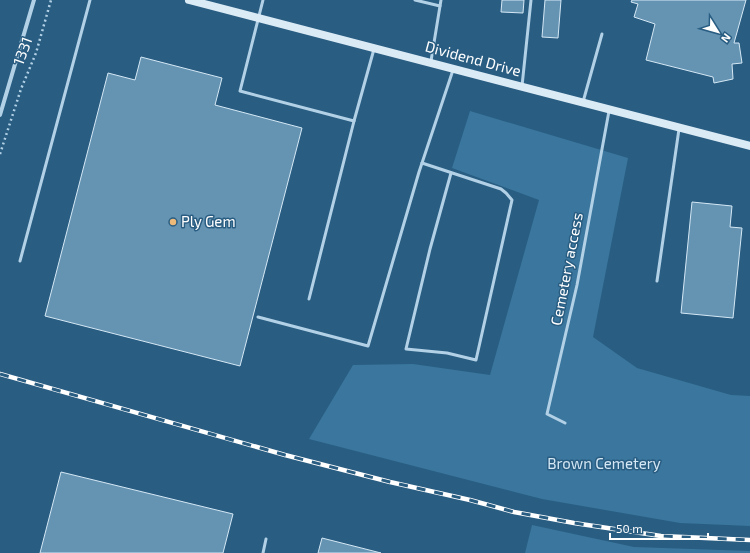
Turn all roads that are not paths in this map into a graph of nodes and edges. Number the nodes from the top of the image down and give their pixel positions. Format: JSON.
{"nodes":[{"id":1,"x":34,"y":0,"type":"edge"},
{"id":2,"x":90,"y":0,"type":"edge"},
{"id":3,"x":189,"y":0,"type":"edge"},
{"id":4,"x":263,"y":0,"type":"edge"},
{"id":5,"x":415,"y":0,"type":"edge"},
{"id":6,"x":441,"y":0,"type":"edge"},
{"id":7,"x":531,"y":0,"type":"edge"},
{"id":8,"x":440,"y":6,"type":"junction"},
{"id":9,"x":258,"y":18,"type":"junction"},
{"id":10,"x":602,"y":34,"type":"dead end"},
{"id":11,"x":374,"y":47,"type":"junction"},
{"id":12,"x":430,"y":62,"type":"junction"},
{"id":13,"x":453,"y":68,"type":"junction"},
{"id":14,"x":522,"y":86,"type":"junction"},
{"id":15,"x":582,"y":102,"type":"junction"},
{"id":16,"x":609,"y":109,"type":"junction"},
{"id":17,"x":0,"y":115,"type":"edge"},
{"id":18,"x":354,"y":121,"type":"junction"},
{"id":19,"x":679,"y":128,"type":"junction"},
{"id":20,"x":750,"y":146,"type":"edge"},
{"id":21,"x":422,"y":163,"type":"junction"},
{"id":22,"x":451,"y":173,"type":"junction"},
{"id":23,"x":20,"y":261,"type":"dead end"},
{"id":24,"x":657,"y":281,"type":"dead end"},
{"id":25,"x":309,"y":299,"type":"dead end"},
{"id":26,"x":258,"y":317,"type":"dead end"},
{"id":27,"x":565,"y":423,"type":"dead end"},
{"id":28,"x":266,"y":539,"type":"dead end"},
{"id":29,"x":263,"y":553,"type":"edge"}],
"edges":[{"from":1,"to":17,"type":"street"},
{"from":2,"to":23,"type":"lane"},
{"from":3,"to":9,"type":"street","name":"Dividend Drive"},
{"from":4,"to":9,"type":"lane"},
{"from":5,"to":8,"type":"lane"},
{"from":6,"to":8,"type":"lane"},
{"from":7,"to":14,"type":"lane"},
{"from":8,"to":12,"type":"lane"},
{"from":9,"to":11,"type":"street","name":"Dividend Drive"},
{"from":9,"to":18,"type":"lane"},
{"from":10,"to":15,"type":"lane"},
{"from":11,"to":12,"type":"street","name":"Dividend Drive"},
{"from":11,"to":18,"type":"lane"},
{"from":12,"to":13,"type":"street","name":"Dividend Drive"},
{"from":13,"to":14,"type":"street","name":"Dividend Drive"},
{"from":13,"to":21,"type":"lane"},
{"from":14,"to":15,"type":"street","name":"Dividend Drive"},
{"from":15,"to":16,"type":"street","name":"Dividend Drive"},
{"from":16,"to":19,"type":"street","name":"Dividend Drive"},
{"from":16,"to":27,"type":"lane","name":"Cemetery access"},
{"from":18,"to":25,"type":"lane"},
{"from":19,"to":20,"type":"street","name":"Dividend Drive"},
{"from":19,"to":24,"type":"lane"},
{"from":21,"to":22,"type":"lane"},
{"from":21,"to":26,"type":"lane"},
{"from":22,"to":22,"type":"lane"},
{"from":28,"to":29,"type":"lane"}]}
